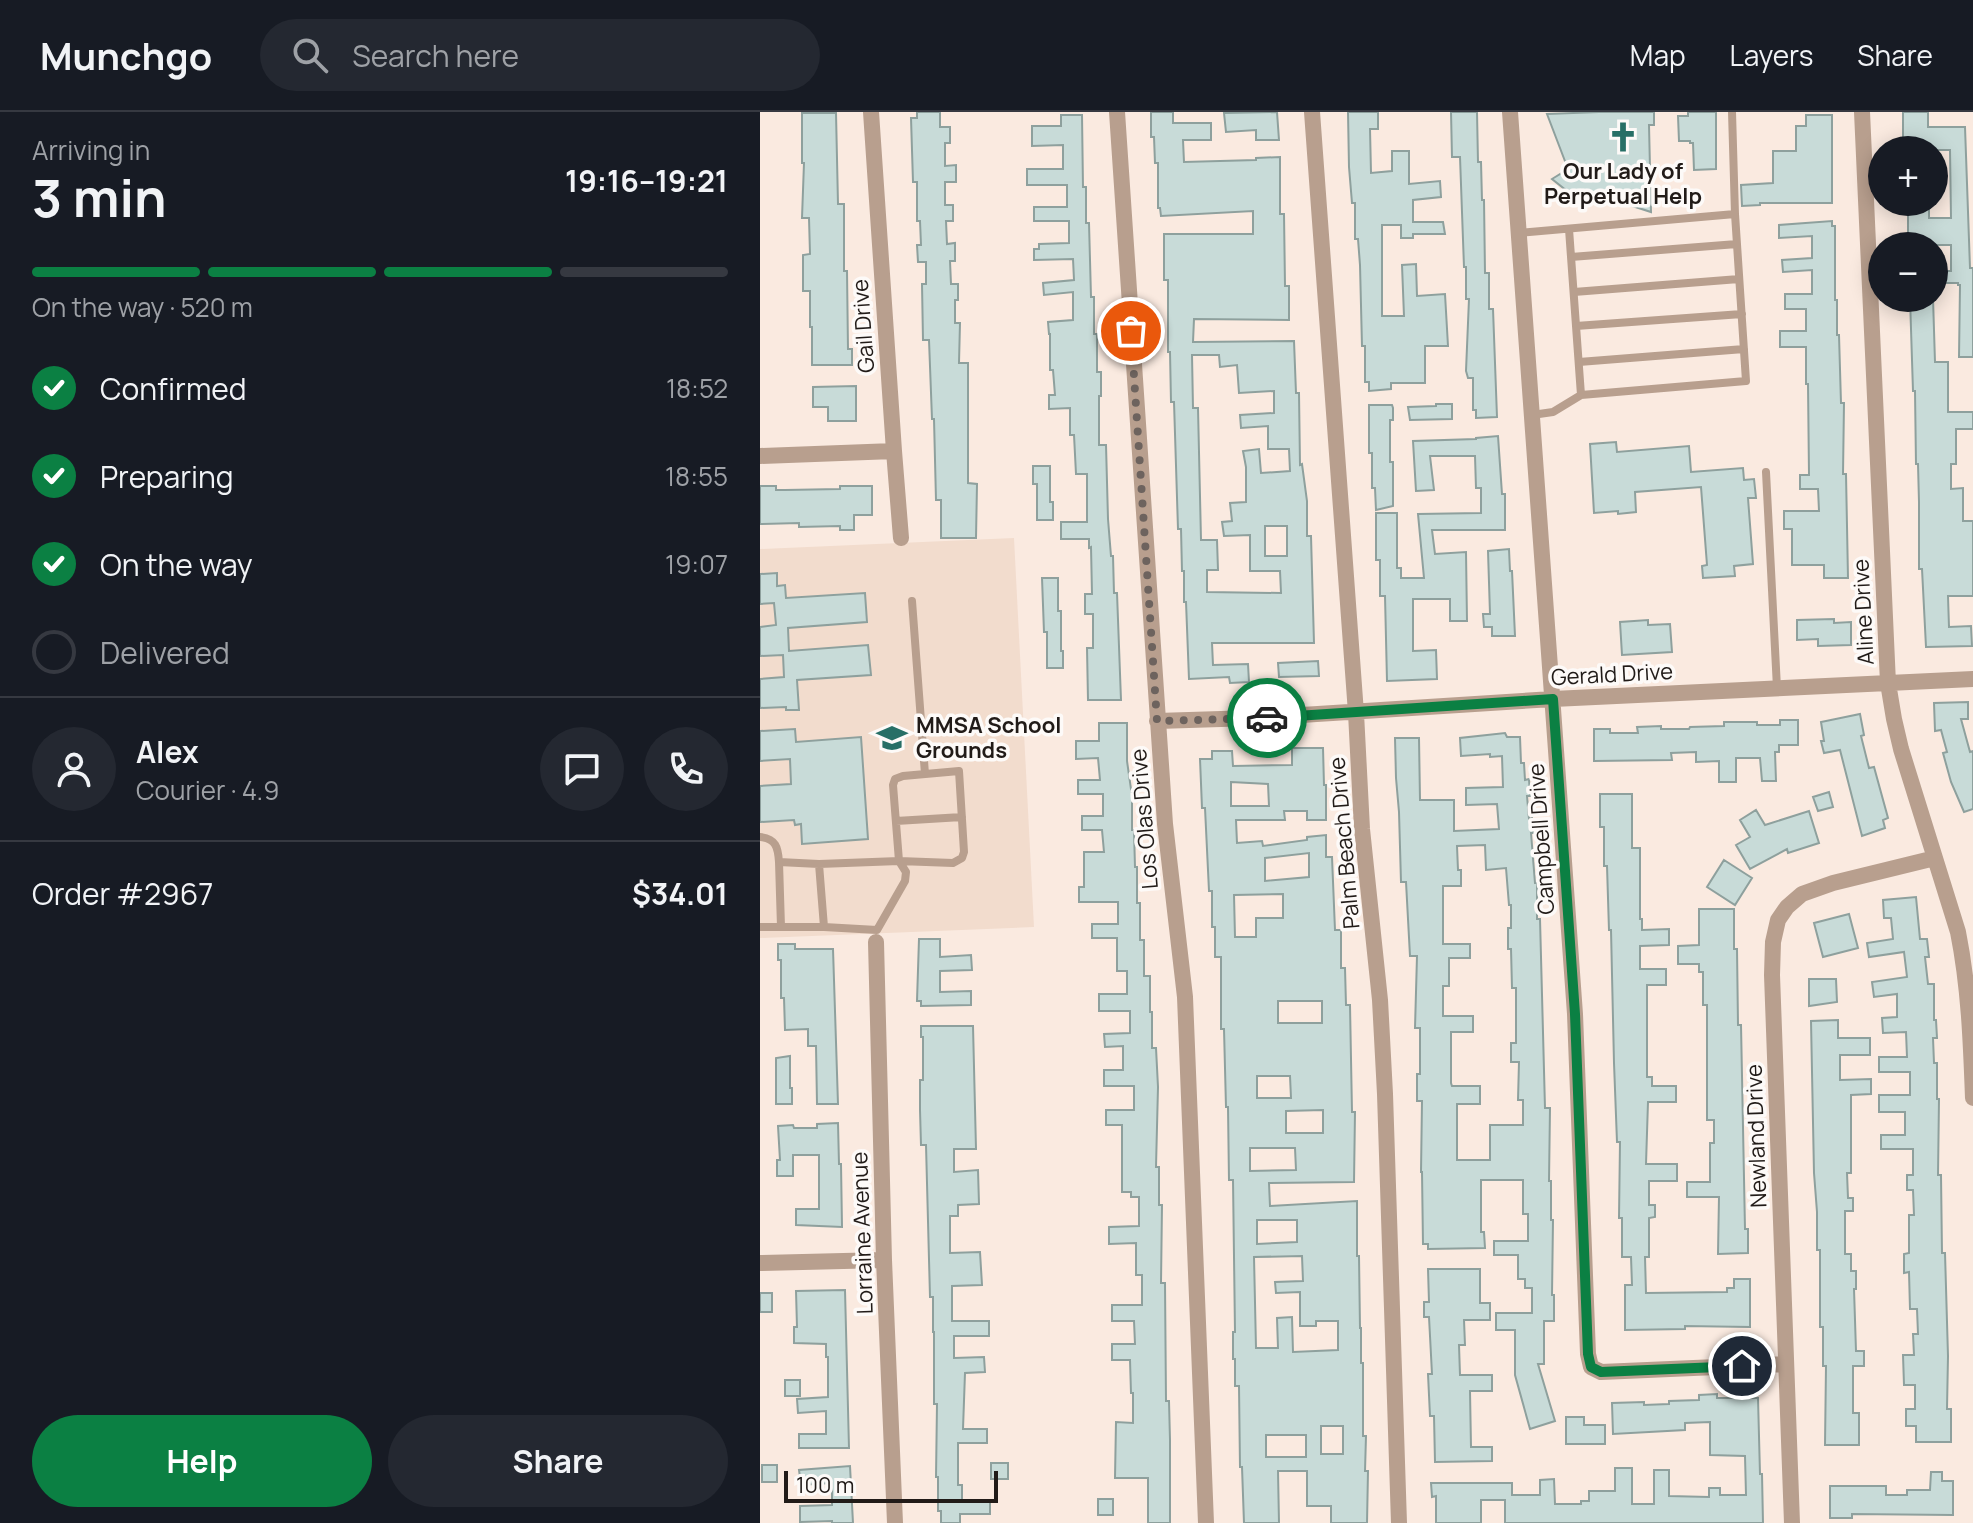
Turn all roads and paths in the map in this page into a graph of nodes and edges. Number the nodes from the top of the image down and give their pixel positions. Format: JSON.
{"nodes":[{"id":1,"x":871,"y":112,"type":"edge"},
{"id":2,"x":1117,"y":112,"type":"edge"},
{"id":3,"x":1312,"y":112,"type":"edge"},
{"id":4,"x":1510,"y":112,"type":"edge"},
{"id":5,"x":1732,"y":112,"type":"edge"},
{"id":6,"x":1862,"y":112,"type":"edge"},
{"id":7,"x":1735,"y":214,"type":"junction"},
{"id":8,"x":1569,"y":229,"type":"junction"},
{"id":9,"x":1519,"y":233,"type":"junction"},
{"id":10,"x":1737,"y":244,"type":"junction"},
{"id":11,"x":1571,"y":257,"type":"junction"},
{"id":12,"x":1739,"y":279,"type":"junction"},
{"id":13,"x":1574,"y":292,"type":"junction"},
{"id":14,"x":1742,"y":314,"type":"junction"},
{"id":15,"x":1576,"y":326,"type":"junction"},
{"id":16,"x":1744,"y":349,"type":"junction"},
{"id":17,"x":1579,"y":362,"type":"junction"},
{"id":18,"x":1581,"y":395,"type":"junction"},
{"id":19,"x":1532,"y":415,"type":"junction"},
{"id":20,"x":894,"y":451,"type":"junction"},
{"id":21,"x":760,"y":456,"type":"edge"},
{"id":22,"x":1766,"y":472,"type":"dead end"},
{"id":23,"x":901,"y":538,"type":"dead end"},
{"id":24,"x":912,"y":601,"type":"dead end"},
{"id":25,"x":1973,"y":679,"type":"edge"},
{"id":26,"x":1888,"y":683,"type":"junction"},
{"id":27,"x":1777,"y":688,"type":"junction"},
{"id":28,"x":1553,"y":699,"type":"junction"},
{"id":29,"x":1356,"y":713,"type":"junction"},
{"id":30,"x":1157,"y":721,"type":"junction"},
{"id":31,"x":925,"y":774,"type":"junction"},
{"id":32,"x":962,"y":817,"type":"junction"},
{"id":33,"x":896,"y":821,"type":"junction"},
{"id":34,"x":760,"y":837,"type":"edge"},
{"id":35,"x":1935,"y":858,"type":"junction"},
{"id":36,"x":899,"y":861,"type":"junction"},
{"id":37,"x":779,"y":862,"type":"junction"},
{"id":38,"x":819,"y":864,"type":"junction"},
{"id":39,"x":760,"y":927,"type":"edge"},
{"id":40,"x":781,"y":927,"type":"junction"},
{"id":41,"x":824,"y":927,"type":"junction"},
{"id":42,"x":877,"y":936,"type":"junction"},
{"id":43,"x":1973,"y":1098,"type":"edge"},
{"id":44,"x":884,"y":1260,"type":"junction"},
{"id":45,"x":760,"y":1263,"type":"edge"},
{"id":46,"x":1786,"y":1364,"type":"junction"},
{"id":47,"x":895,"y":1523,"type":"edge"},
{"id":48,"x":1206,"y":1523,"type":"edge"},
{"id":49,"x":1399,"y":1523,"type":"edge"},
{"id":50,"x":1792,"y":1523,"type":"edge"}],
"edges":[{"from":1,"to":20,"type":"street","name":"Gail Drive"},
{"from":2,"to":30,"type":"street","name":"Los Olas Drive"},
{"from":3,"to":29,"type":"street","name":"Palm Beach Drive"},
{"from":4,"to":9,"type":"street","name":"Campbell Drive"},
{"from":5,"to":7,"type":"lane"},
{"from":6,"to":26,"type":"street","name":"Aline Drive"},
{"from":7,"to":8,"type":"lane"},
{"from":7,"to":10,"type":"lane"},
{"from":8,"to":9,"type":"lane"},
{"from":8,"to":11,"type":"lane"},
{"from":9,"to":19,"type":"street","name":"Campbell Drive"},
{"from":10,"to":11,"type":"lane"},
{"from":10,"to":12,"type":"lane"},
{"from":11,"to":13,"type":"lane"},
{"from":12,"to":13,"type":"lane"},
{"from":12,"to":14,"type":"lane"},
{"from":13,"to":15,"type":"lane"},
{"from":14,"to":15,"type":"lane"},
{"from":14,"to":16,"type":"lane"},
{"from":15,"to":17,"type":"lane"},
{"from":16,"to":17,"type":"lane"},
{"from":16,"to":18,"type":"lane"},
{"from":17,"to":18,"type":"lane"},
{"from":18,"to":19,"type":"lane"},
{"from":19,"to":28,"type":"street","name":"Campbell Drive"},
{"from":20,"to":21,"type":"street"},
{"from":20,"to":23,"type":"street","name":"Gail Drive"},
{"from":22,"to":27,"type":"lane"},
{"from":24,"to":31,"type":"lane"},
{"from":25,"to":26,"type":"street","name":"Gerald Drive"},
{"from":26,"to":27,"type":"street","name":"Gerald Drive"},
{"from":26,"to":35,"type":"street","name":"Aline Drive"},
{"from":27,"to":28,"type":"street","name":"Gerald Drive"},
{"from":28,"to":29,"type":"street","name":"Gerald Drive"},
{"from":28,"to":46,"type":"street","name":"Campbell Drive"},
{"from":29,"to":30,"type":"street","name":"Gerald Drive"},
{"from":29,"to":49,"type":"street","name":"Palm Beach Drive"},
{"from":30,"to":48,"type":"street","name":"Los Olas Drive"},
{"from":31,"to":32,"type":"lane"},
{"from":31,"to":33,"type":"lane"},
{"from":32,"to":33,"type":"lane"},
{"from":32,"to":36,"type":"lane"},
{"from":33,"to":36,"type":"lane"},
{"from":34,"to":37,"type":"lane"},
{"from":35,"to":43,"type":"street","name":"Aline Drive"},
{"from":35,"to":46,"type":"street","name":"Newland Drive"},
{"from":36,"to":38,"type":"lane"},
{"from":36,"to":42,"type":"lane"},
{"from":37,"to":38,"type":"lane"},
{"from":37,"to":40,"type":"lane"},
{"from":38,"to":41,"type":"lane"},
{"from":39,"to":40,"type":"lane"},
{"from":40,"to":41,"type":"lane"},
{"from":41,"to":42,"type":"lane"},
{"from":42,"to":44,"type":"street","name":"Lorraine Avenue"},
{"from":44,"to":45,"type":"street"},
{"from":44,"to":47,"type":"street","name":"Lorraine Avenue"},
{"from":46,"to":50,"type":"street","name":"Newland Drive"}]}
